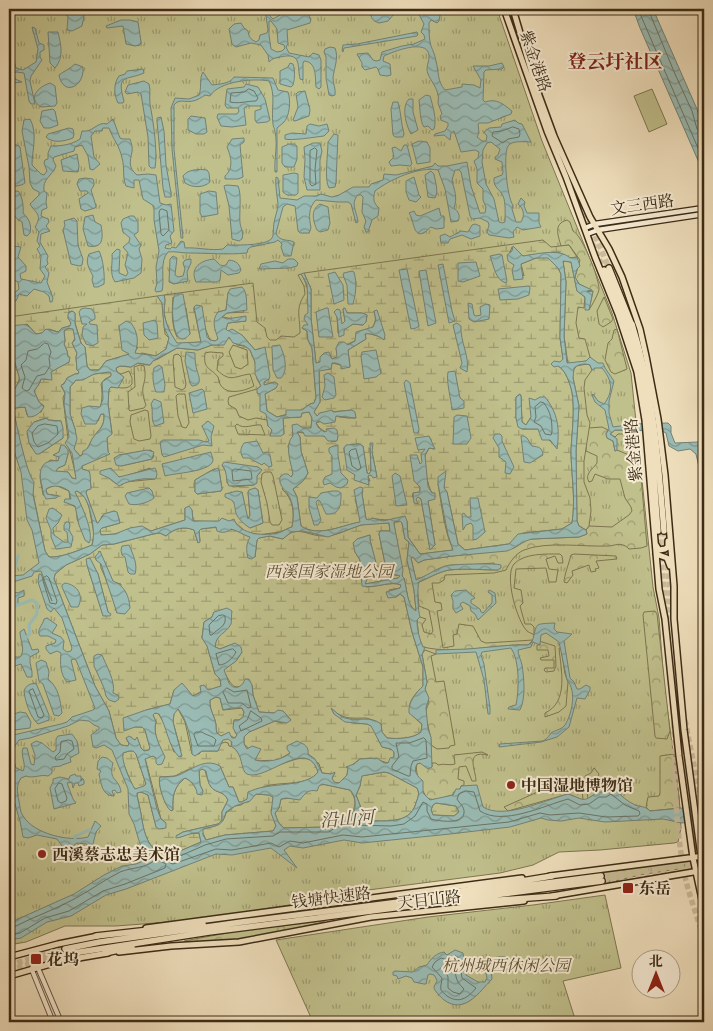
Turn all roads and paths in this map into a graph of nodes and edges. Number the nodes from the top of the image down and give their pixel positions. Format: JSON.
{"nodes":[{"id":1,"x":504,"y":9,"type":"edge"},
{"id":2,"x":513,"y":9,"type":"edge"},
{"id":3,"x":704,"y":208,"type":"edge"},
{"id":4,"x":704,"y":214,"type":"edge"},
{"id":5,"x":595,"y":224,"type":"junction"},
{"id":6,"x":598,"y":230,"type":"junction"},
{"id":7,"x":586,"y":231,"type":"junction"},
{"id":8,"x":607,"y":269,"type":"tunnel mouth"},
{"id":9,"x":629,"y":325,"type":"junction"},
{"id":10,"x":649,"y":370,"type":"junction"},
{"id":11,"x":637,"y":372,"type":"junction"},
{"id":12,"x":654,"y":394,"type":"joint"},
{"id":13,"x":642,"y":396,"type":"joint"},
{"id":14,"x":651,"y":419,"type":"junction"},
{"id":15,"x":652,"y":433,"type":"junction"},
{"id":16,"x":665,"y":475,"type":"junction"},
{"id":17,"x":661,"y":531,"type":"tunnel mouth"},
{"id":18,"x":656,"y":545,"type":"junction"},
{"id":19,"x":656,"y":554,"type":"junction"},
{"id":20,"x":674,"y":601,"type":"junction"},
{"id":21,"x":702,"y":857,"type":"edge"},
{"id":22,"x":693,"y":858,"type":"junction"},
{"id":23,"x":703,"y":869,"type":"edge"},
{"id":24,"x":696,"y":873,"type":"junction"},
{"id":25,"x":552,"y":876,"type":"junction"},
{"id":26,"x":601,"y":878,"type":"tunnel mouth"},
{"id":27,"x":704,"y":879,"type":"edge"},
{"id":28,"x":556,"y":896,"type":"junction"},
{"id":29,"x":425,"y":902,"type":"junction"},
{"id":30,"x":704,"y":909,"type":"edge"},
{"id":31,"x":242,"y":922,"type":"junction"},
{"id":32,"x":227,"y":930,"type":"junction"},
{"id":33,"x":96,"y":936,"type":"junction"},
{"id":34,"x":36,"y":950,"type":"junction"},
{"id":35,"x":105,"y":953,"type":"junction"},
{"id":36,"x":9,"y":958,"type":"edge"},
{"id":37,"x":38,"y":968,"type":"junction"},
{"id":38,"x":32,"y":970,"type":"junction"},
{"id":39,"x":9,"y":976,"type":"edge"},
{"id":40,"x":53,"y":1022,"type":"edge"},
{"id":41,"x":61,"y":1022,"type":"edge"}],
"edges":[{"from":1,"to":7,"type":"main road","name":"紫金港路"},
{"from":2,"to":5,"type":"main road","name":"紫金港路"},
{"from":3,"to":5,"type":"main road","name":"文三西路"},
{"from":4,"to":6,"type":"main road","name":"文三西路"},
{"from":5,"to":6,"type":"main road","name":"紫金港路"},
{"from":5,"to":7,"type":"main road","name":"文三西路"},
{"from":6,"to":7,"type":"main road","name":"文三西路"},
{"from":6,"to":10,"type":"main road","name":"紫金港路"},
{"from":7,"to":11,"type":"main road","name":"紫金港路"},
{"from":8,"to":9,"type":"highway"},
{"from":9,"to":10,"type":"highway"},
{"from":9,"to":11,"type":"highway"},
{"from":9,"to":14,"type":"highway","name":"紫金港路"},
{"from":10,"to":12,"type":"main road","name":"紫金港路"},
{"from":11,"to":13,"type":"main road","name":"紫金港路"},
{"from":12,"to":14,"type":"highway"},
{"from":13,"to":14,"type":"highway"},
{"from":14,"to":15,"type":"highway","name":"紫金港路"},
{"from":14,"to":15,"type":"main road","name":"紫金港路"},
{"from":15,"to":16,"type":"main road","name":"紫金港路"},
{"from":15,"to":17,"type":"highway"},
{"from":15,"to":18,"type":"main road","name":"紫金港路"},
{"from":16,"to":18,"type":"main road"},
{"from":16,"to":20,"type":"main road","name":"紫金港路"},
{"from":18,"to":19,"type":"main road","name":"紫金港路"},
{"from":19,"to":20,"type":"main road"},
{"from":19,"to":22,"type":"main road","name":"紫金港路"},
{"from":20,"to":21,"type":"main road","name":"紫金港路"},
{"from":21,"to":22,"type":"main road","name":"天目山路"},
{"from":21,"to":23,"type":"main road","name":"紫金港路"},
{"from":22,"to":24,"type":"main road","name":"紫金港路"},
{"from":22,"to":25,"type":"main road","name":"天目山路"},
{"from":23,"to":24,"type":"main road","name":"天目山路"},
{"from":23,"to":27,"type":"main road","name":"紫金港路"},
{"from":24,"to":28,"type":"main road","name":"天目山路"},
{"from":24,"to":30,"type":"main road","name":"紫金港路"},
{"from":25,"to":29,"type":"highway"},
{"from":25,"to":33,"type":"main road","name":"天目山路"},
{"from":26,"to":29,"type":"highway","name":"钱塘快速路"},
{"from":28,"to":29,"type":"highway"},
{"from":28,"to":35,"type":"main road","name":"天目山路"},
{"from":29,"to":31,"type":"highway","name":"钱塘快速路"},
{"from":29,"to":32,"type":"highway","name":"钱塘快速路"},
{"from":31,"to":32,"type":"highway","name":"钱塘快速路"},
{"from":31,"to":33,"type":"highway"},
{"from":32,"to":35,"type":"highway"},
{"from":33,"to":34,"type":"main road","name":"天目山路"},
{"from":34,"to":36,"type":"main road","name":"天目山路"},
{"from":34,"to":37,"type":"street"},
{"from":34,"to":38,"type":"street"},
{"from":35,"to":37,"type":"main road","name":"天目山路"},
{"from":37,"to":38,"type":"main road","name":"天目山路"},
{"from":37,"to":41,"type":"street"},
{"from":38,"to":39,"type":"main road","name":"天目山路"},
{"from":38,"to":40,"type":"street"}]}
